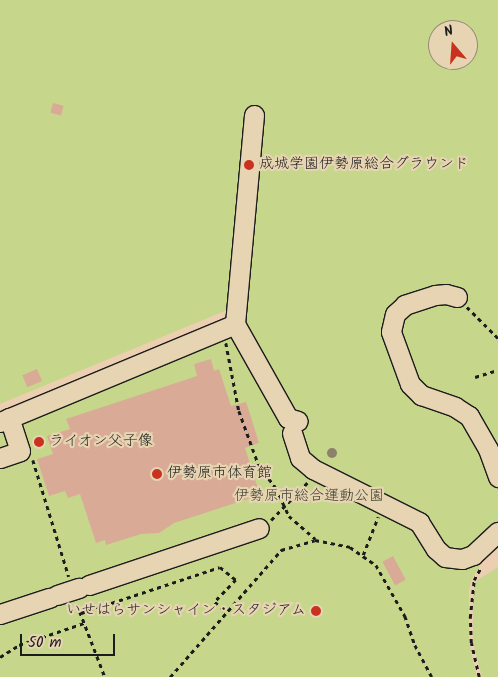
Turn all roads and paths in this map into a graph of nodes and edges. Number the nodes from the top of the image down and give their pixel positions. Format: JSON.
{"nodes":[{"id":1,"x":254,"y":116,"type":"dead end"},
{"id":2,"x":458,"y":298,"type":"joint"},
{"id":3,"x":230,"y":326,"type":"junction"},
{"id":4,"x":498,"y":338,"type":"edge"},
{"id":5,"x":498,"y":370,"type":"edge"},
{"id":6,"x":475,"y":378,"type":"dead end"},
{"id":7,"x":5,"y":420,"type":"edge"},
{"id":8,"x":32,"y":456,"type":"dead end"},
{"id":9,"x":0,"y":458,"type":"edge"},
{"id":10,"x":498,"y":477,"type":"edge"},
{"id":11,"x":306,"y":484,"type":"dead end"},
{"id":12,"x":284,"y":509,"type":"junction"},
{"id":13,"x":278,"y":516,"type":"dead end"},
{"id":14,"x":378,"y":518,"type":"dead end"},
{"id":15,"x":260,"y":528,"type":"dead end"},
{"id":16,"x":498,"y":532,"type":"edge"},
{"id":17,"x":315,"y":540,"type":"junction"},
{"id":18,"x":363,"y":555,"type":"junction"},
{"id":19,"x":483,"y":564,"type":"dead end"},
{"id":20,"x":69,"y":591,"type":"junction"},
{"id":21,"x":225,"y":611,"type":"junction"},
{"id":22,"x":80,"y":613,"type":"junction"},
{"id":23,"x":0,"y":614,"type":"edge"},
{"id":24,"x":84,"y":623,"type":"junction"},
{"id":25,"x":0,"y":657,"type":"edge"},
{"id":26,"x":105,"y":677,"type":"edge"},
{"id":27,"x":170,"y":677,"type":"edge"},
{"id":28,"x":432,"y":677,"type":"edge"},
{"id":29,"x":479,"y":677,"type":"edge"}],
"edges":[{"from":1,"to":3,"type":"street"},
{"from":2,"to":4,"type":"path"},
{"from":2,"to":10,"type":"street"},
{"from":3,"to":7,"type":"street"},
{"from":3,"to":12,"type":"path"},
{"from":3,"to":16,"type":"street"},
{"from":5,"to":6,"type":"path"},
{"from":7,"to":9,"type":"street"},
{"from":8,"to":20,"type":"path"},
{"from":11,"to":12,"type":"path"},
{"from":12,"to":13,"type":"path"},
{"from":12,"to":17,"type":"path"},
{"from":14,"to":18,"type":"path"},
{"from":15,"to":20,"type":"street"},
{"from":17,"to":18,"type":"path"},
{"from":17,"to":21,"type":"path"},
{"from":18,"to":28,"type":"path"},
{"from":19,"to":29,"type":"path"},
{"from":20,"to":22,"type":"path"},
{"from":20,"to":23,"type":"street"},
{"from":21,"to":22,"type":"path"},
{"from":21,"to":27,"type":"path"},
{"from":22,"to":24,"type":"path"},
{"from":24,"to":25,"type":"path"},
{"from":24,"to":26,"type":"path"}]}
